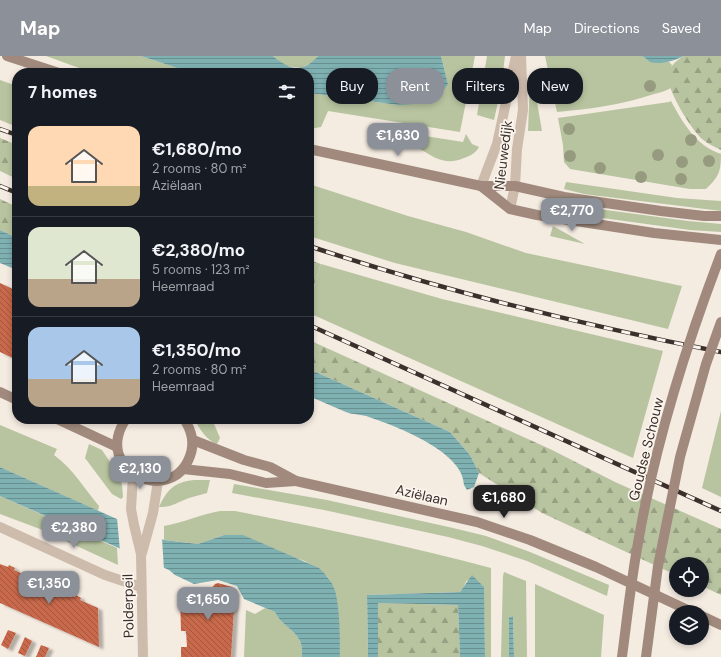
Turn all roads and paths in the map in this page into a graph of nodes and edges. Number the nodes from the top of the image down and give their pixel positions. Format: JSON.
{"nodes":[{"id":1,"x":6,"y":56,"type":"edge"},
{"id":2,"x":516,"y":56,"type":"edge"},
{"id":3,"x":521,"y":56,"type":"edge"},
{"id":4,"x":43,"y":68,"type":"edge"},
{"id":5,"x":314,"y":150,"type":"edge"},
{"id":6,"x":481,"y":186,"type":"junction"},
{"id":7,"x":515,"y":186,"type":"junction"},
{"id":8,"x":510,"y":209,"type":"junction"},
{"id":9,"x":721,"y":216,"type":"edge"},
{"id":10,"x":721,"y":240,"type":"edge"},
{"id":11,"x":721,"y":254,"type":"edge"},
{"id":12,"x":721,"y":322,"type":"edge"},
{"id":13,"x":1,"y":392,"type":"edge"},
{"id":14,"x":12,"y":394,"type":"edge"},
{"id":15,"x":12,"y":398,"type":"edge"},
{"id":16,"x":68,"y":424,"type":"edge"},
{"id":17,"x":123,"y":424,"type":"edge"},
{"id":18,"x":187,"y":424,"type":"edge"},
{"id":19,"x":192,"y":440,"type":"junction"},
{"id":20,"x":117,"y":447,"type":"junction"},
{"id":21,"x":183,"y":469,"type":"junction"},
{"id":22,"x":133,"y":475,"type":"junction"},
{"id":23,"x":158,"y":481,"type":"junction"},
{"id":24,"x":296,"y":481,"type":"junction"},
{"id":25,"x":0,"y":527,"type":"edge"},
{"id":26,"x":141,"y":558,"type":"junction"},
{"id":27,"x":141,"y":587,"type":"junction"},
{"id":28,"x":677,"y":605,"type":"edge"},
{"id":29,"x":709,"y":619,"type":"edge"},
{"id":30,"x":721,"y":625,"type":"edge"},
{"id":31,"x":143,"y":657,"type":"edge"},
{"id":32,"x":622,"y":657,"type":"edge"},
{"id":33,"x":646,"y":657,"type":"edge"}],
"edges":[{"from":1,"to":4,"type":"main road"},
{"from":2,"to":6,"type":"street","name":"Nieuwedijk"},
{"from":3,"to":7,"type":"street","name":"Nieuwedijk"},
{"from":5,"to":6,"type":"main road"},
{"from":6,"to":7,"type":"main road"},
{"from":6,"to":8,"type":"main road"},
{"from":7,"to":8,"type":"street","name":"Nieuwedijk"},
{"from":7,"to":9,"type":"main road"},
{"from":8,"to":10,"type":"main road"},
{"from":11,"to":32,"type":"main road","name":"Goudse Schouw","bridge":true},
{"from":12,"to":33,"type":"main road","bridge":true},
{"from":13,"to":14,"type":"main road"},
{"from":13,"to":15,"type":"main road"},
{"from":16,"to":20,"type":"main road"},
{"from":17,"to":20,"type":"main road"},
{"from":18,"to":19,"type":"main road"},
{"from":19,"to":21,"type":"main road"},
{"from":19,"to":24,"type":"main road","name":"Aziëlaan"},
{"from":20,"to":22,"type":"main road"},
{"from":21,"to":23,"type":"main road"},
{"from":21,"to":24,"type":"main road","name":"Aziëlaan"},
{"from":22,"to":23,"type":"main road"},
{"from":22,"to":26,"type":"street","name":"Polderpeil"},
{"from":23,"to":26,"type":"street","name":"Polderpeil"},
{"from":24,"to":28,"type":"main road","name":"Aziëlaan"},
{"from":25,"to":27,"type":"street"},
{"from":26,"to":27,"type":"street","name":"Polderpeil"},
{"from":27,"to":31,"type":"street","name":"Polderpeil"},
{"from":29,"to":30,"type":"main road"}]}
